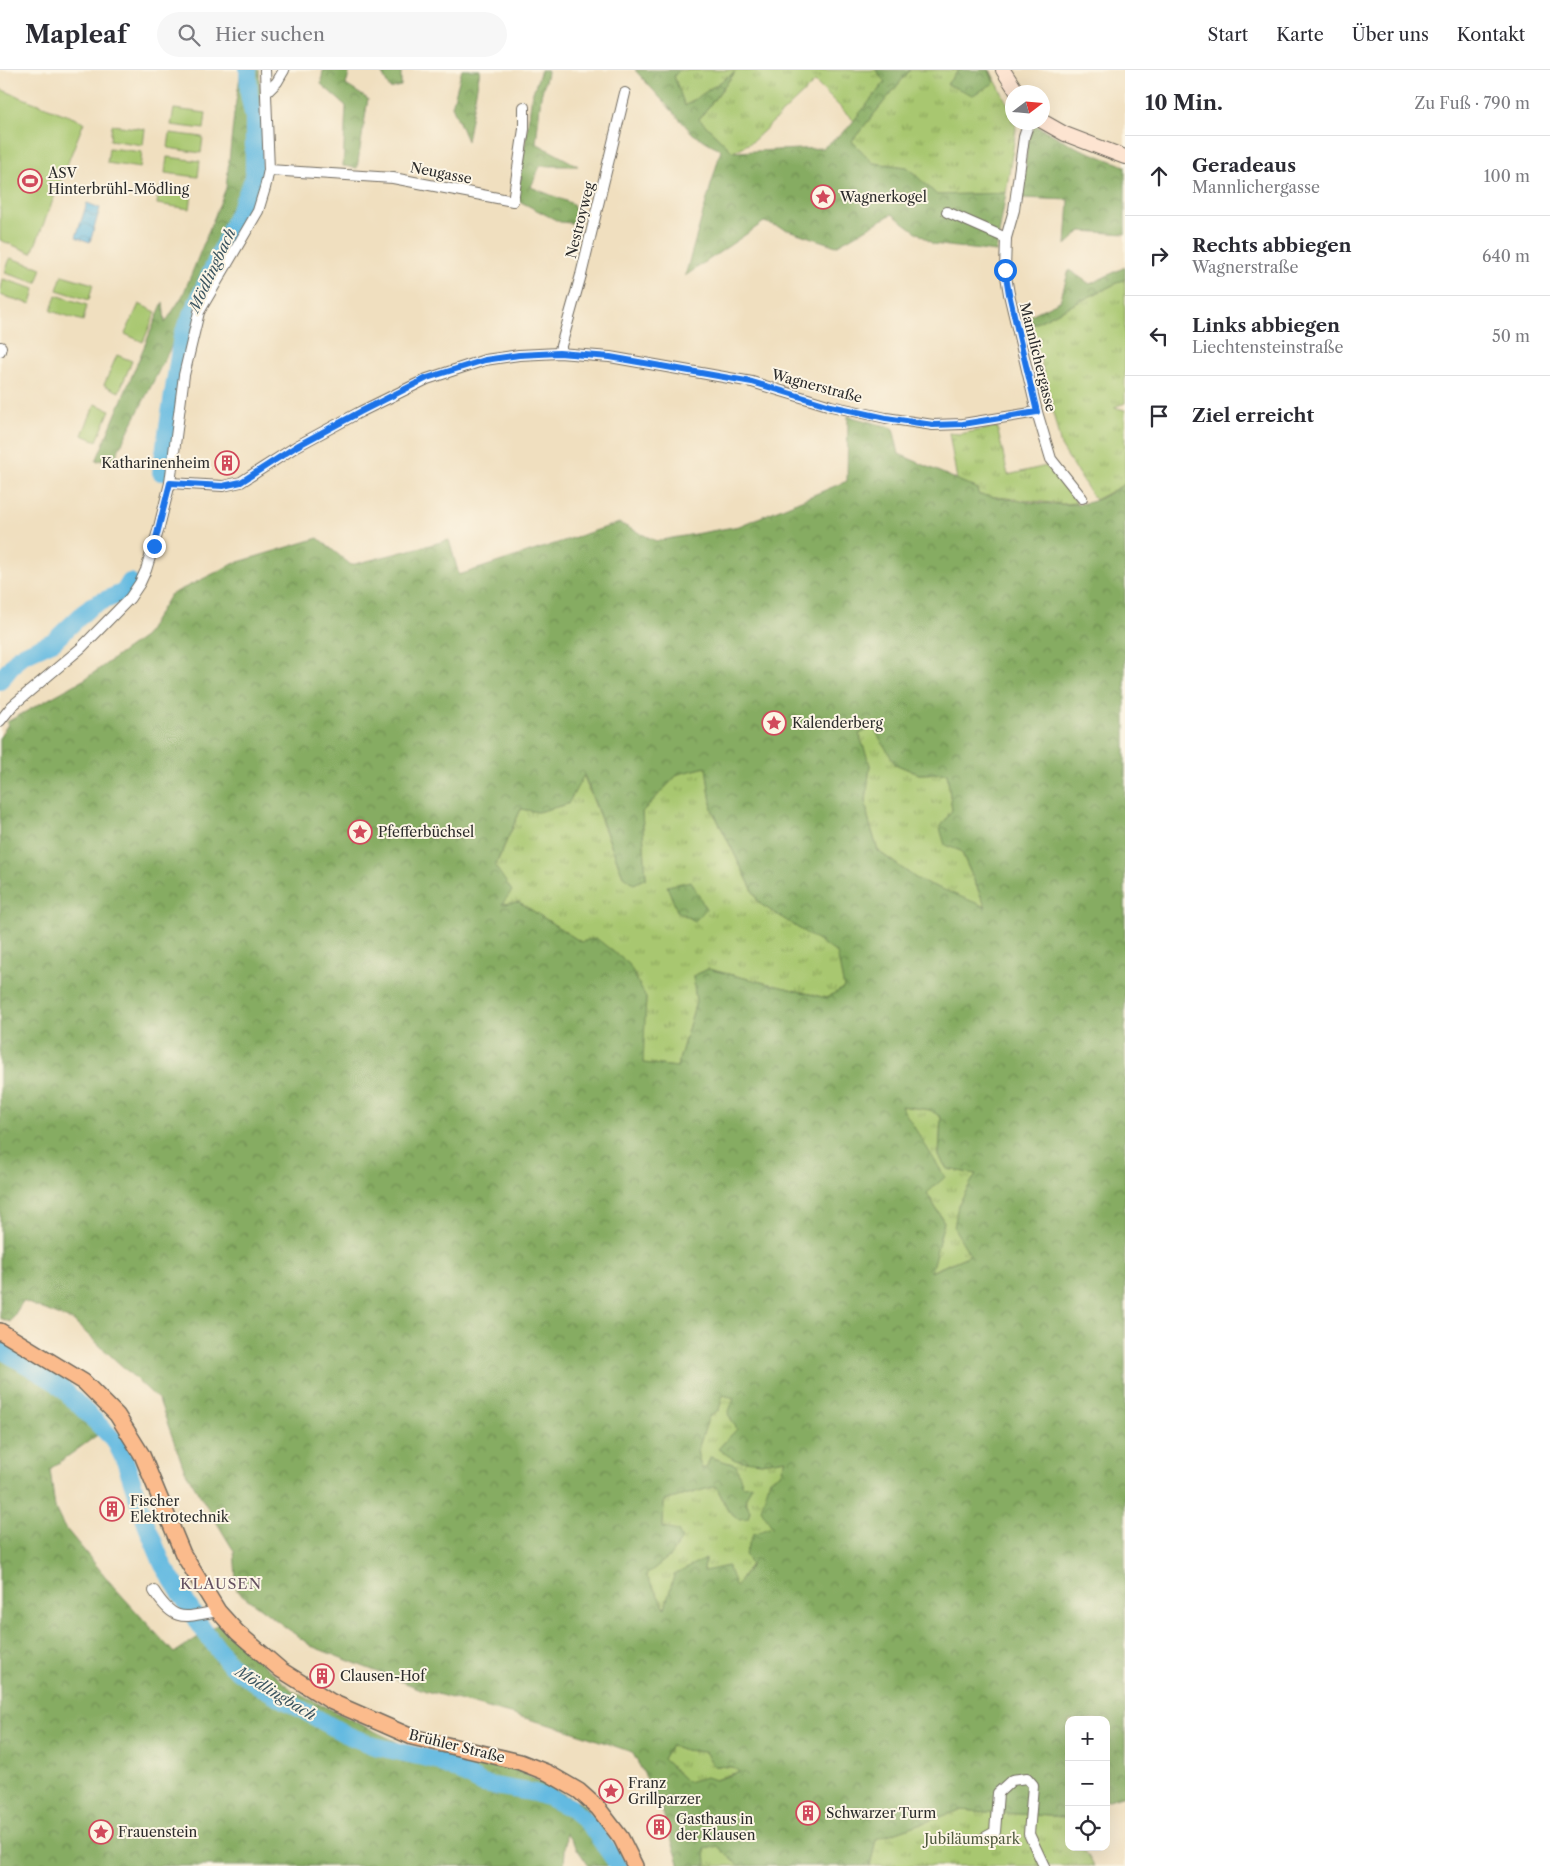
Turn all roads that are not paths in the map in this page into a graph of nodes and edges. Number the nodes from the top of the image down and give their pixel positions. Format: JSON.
{"nodes":[{"id":1,"x":265,"y":70,"type":"edge"},
{"id":2,"x":284,"y":70,"type":"edge"},
{"id":3,"x":1003,"y":70,"type":"edge"},
{"id":4,"x":1013,"y":85,"type":"edge"},
{"id":5,"x":267,"y":92,"type":"junction"},
{"id":6,"x":625,"y":93,"type":"dead end"},
{"id":7,"x":524,"y":107,"type":"dead end"},
{"id":8,"x":1050,"y":126,"type":"edge"},
{"id":9,"x":1026,"y":130,"type":"edge"},
{"id":10,"x":1125,"y":157,"type":"edge"},
{"id":11,"x":269,"y":170,"type":"junction"},
{"id":12,"x":946,"y":212,"type":"dead end"},
{"id":13,"x":1006,"y":238,"type":"junction"},
{"id":14,"x":0,"y":347,"type":"edge"},
{"id":15,"x":0,"y":351,"type":"edge"},
{"id":16,"x":559,"y":353,"type":"junction"},
{"id":17,"x":1037,"y":412,"type":"junction"},
{"id":18,"x":170,"y":483,"type":"junction"},
{"id":19,"x":1082,"y":498,"type":"dead end"},
{"id":20,"x":0,"y":721,"type":"edge"},
{"id":21,"x":0,"y":1331,"type":"edge"},
{"id":22,"x":154,"y":1591,"type":"dead end"},
{"id":23,"x":218,"y":1611,"type":"junction"},
{"id":24,"x":984,"y":1838,"type":"dead end"},
{"id":25,"x":635,"y":1866,"type":"edge"},
{"id":26,"x":1044,"y":1866,"type":"edge"}],
"edges":[{"from":1,"to":5,"type":"street"},
{"from":2,"to":5,"type":"street"},
{"from":3,"to":4,"type":"main road"},
{"from":5,"to":11,"type":"street"},
{"from":6,"to":16,"type":"street","name":"Nestroyweg"},
{"from":7,"to":11,"type":"street","name":"Neugasse"},
{"from":8,"to":10,"type":"main road"},
{"from":9,"to":13,"type":"street","name":"Mannlichergasse"},
{"from":11,"to":18,"type":"street"},
{"from":12,"to":13,"type":"street"},
{"from":13,"to":17,"type":"street","name":"Mannlichergasse"},
{"from":14,"to":15,"type":"street"},
{"from":16,"to":17,"type":"street","name":"Wagnerstraße"},
{"from":16,"to":18,"type":"street","name":"Wagnerstraße"},
{"from":17,"to":19,"type":"street","name":"Mannlichergasse"},
{"from":18,"to":20,"type":"street"},
{"from":21,"to":23,"type":"main road","name":"Brühler Straße"},
{"from":22,"to":23,"type":"street"},
{"from":23,"to":25,"type":"main road","name":"Brühler Straße"},
{"from":24,"to":26,"type":"street"}]}
